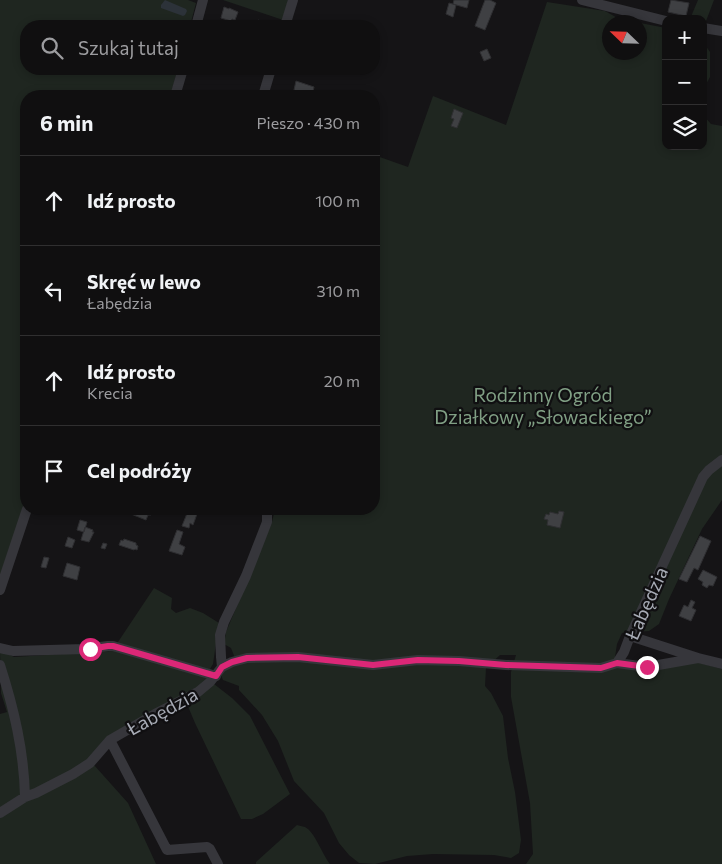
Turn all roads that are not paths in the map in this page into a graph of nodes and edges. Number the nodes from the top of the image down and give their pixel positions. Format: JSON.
{"nodes":[{"id":1,"x":203,"y":0,"type":"edge"},
{"id":2,"x":293,"y":0,"type":"edge"},
{"id":3,"x":582,"y":0,"type":"edge"},
{"id":4,"x":198,"y":20,"type":"edge"},
{"id":5,"x":287,"y":20,"type":"edge"},
{"id":6,"x":662,"y":20,"type":"edge"},
{"id":7,"x":707,"y":29,"type":"edge"},
{"id":8,"x":722,"y":31,"type":"edge"},
{"id":9,"x":181,"y":75,"type":"edge"},
{"id":10,"x":270,"y":75,"type":"edge"},
{"id":11,"x":177,"y":90,"type":"edge"},
{"id":12,"x":265,"y":90,"type":"edge"},
{"id":13,"x":722,"y":460,"type":"edge"},
{"id":14,"x":25,"y":515,"type":"edge"},
{"id":15,"x":266,"y":515,"type":"edge"},
{"id":16,"x":0,"y":590,"type":"edge"},
{"id":17,"x":630,"y":636,"type":"junction"},
{"id":18,"x":0,"y":648,"type":"edge"},
{"id":19,"x":698,"y":658,"type":"junction"},
{"id":20,"x":617,"y":663,"type":"junction"},
{"id":21,"x":722,"y":664,"type":"edge"},
{"id":22,"x":0,"y":665,"type":"edge"},
{"id":23,"x":219,"y":672,"type":"junction"},
{"id":24,"x":110,"y":740,"type":"junction"},
{"id":25,"x":25,"y":797,"type":"junction"},
{"id":26,"x":0,"y":813,"type":"edge"},
{"id":27,"x":218,"y":864,"type":"edge"}],
"edges":[{"from":1,"to":4,"type":"street"},
{"from":2,"to":5,"type":"street"},
{"from":3,"to":6,"type":"street"},
{"from":7,"to":8,"type":"street"},
{"from":9,"to":11,"type":"street"},
{"from":10,"to":12,"type":"street"},
{"from":13,"to":17,"type":"street","name":"Łabędzia"},
{"from":14,"to":16,"type":"street"},
{"from":15,"to":23,"type":"street"},
{"from":17,"to":19,"type":"street"},
{"from":17,"to":20,"type":"street","name":"Łabędzia"},
{"from":18,"to":23,"type":"street"},
{"from":19,"to":20,"type":"street"},
{"from":19,"to":21,"type":"street"},
{"from":20,"to":23,"type":"street","name":"Łabędzia"},
{"from":22,"to":25,"type":"street"},
{"from":23,"to":24,"type":"street","name":"Łabędzia"},
{"from":24,"to":25,"type":"street","name":"Łabędzia"},
{"from":24,"to":27,"type":"street"},
{"from":25,"to":26,"type":"street","name":"Łabędzia"}]}
